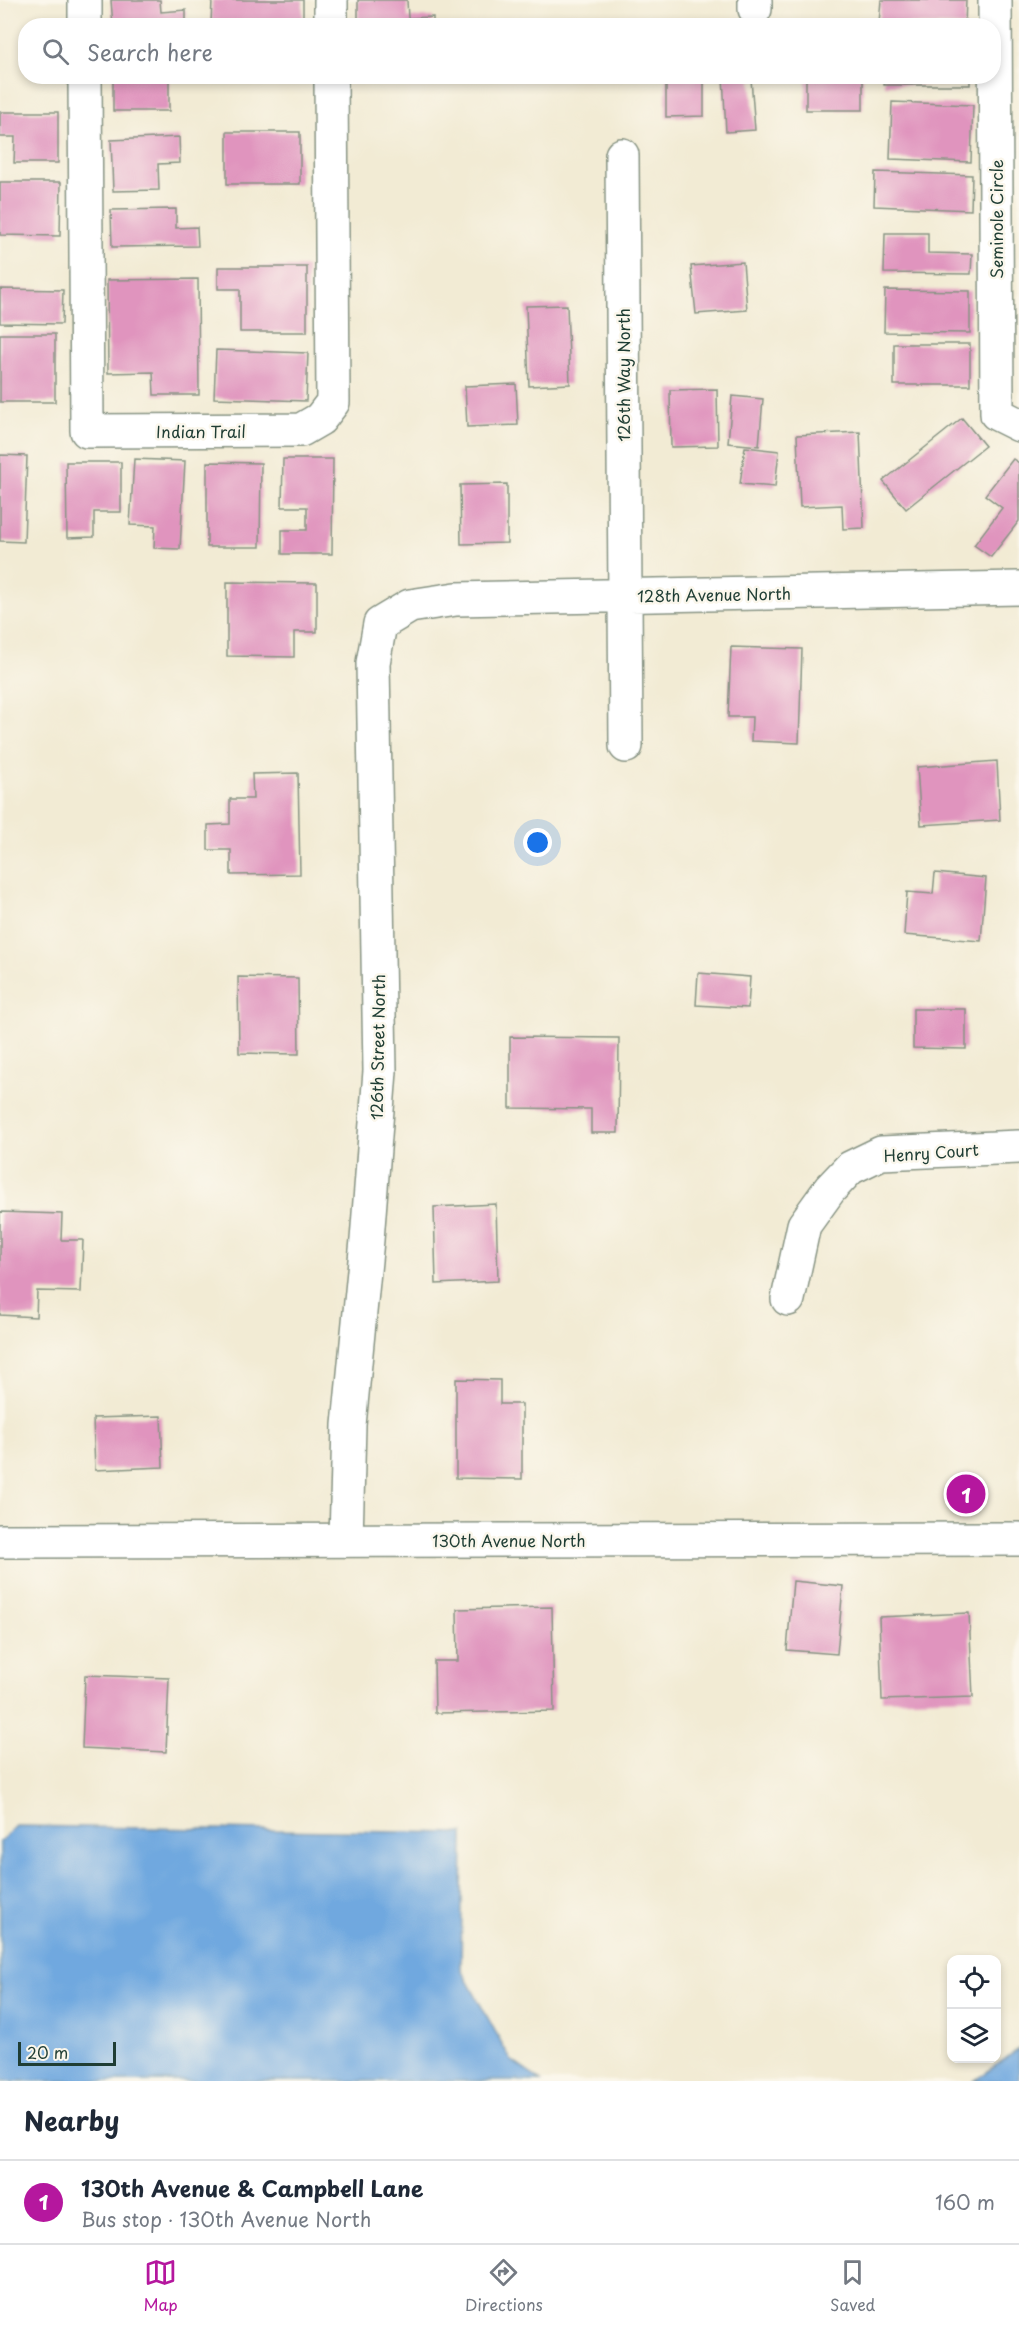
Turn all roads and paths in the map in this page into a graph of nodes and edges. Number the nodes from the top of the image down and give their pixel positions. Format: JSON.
{"nodes":[{"id":1,"x":85,"y":0,"type":"edge"},
{"id":2,"x":331,"y":0,"type":"edge"},
{"id":3,"x":995,"y":0,"type":"edge"},
{"id":4,"x":85,"y":18,"type":"edge"},
{"id":5,"x":331,"y":18,"type":"edge"},
{"id":6,"x":996,"y":18,"type":"edge"},
{"id":7,"x":85,"y":84,"type":"edge"},
{"id":8,"x":331,"y":84,"type":"edge"},
{"id":9,"x":1000,"y":84,"type":"edge"},
{"id":10,"x":622,"y":155,"type":"dead end"},
{"id":11,"x":1007,"y":210,"type":"edge"},
{"id":12,"x":1019,"y":425,"type":"edge"},
{"id":13,"x":1019,"y":588,"type":"edge"},
{"id":14,"x":624,"y":595,"type":"junction"},
{"id":15,"x":410,"y":606,"type":"joint"},
{"id":16,"x":626,"y":746,"type":"dead end"},
{"id":17,"x":1019,"y":1147,"type":"edge"},
{"id":18,"x":788,"y":1299,"type":"dead end"},
{"id":19,"x":1019,"y":1539,"type":"edge"},
{"id":20,"x":346,"y":1540,"type":"junction"},
{"id":21,"x":0,"y":1541,"type":"edge"}],
"edges":[{"from":1,"to":4,"type":"street"},
{"from":2,"to":5,"type":"street"},
{"from":3,"to":6,"type":"street","name":"Seminole Circle"},
{"from":7,"to":8,"type":"street","name":"Indian Trail"},
{"from":9,"to":11,"type":"street","name":"Seminole Circle"},
{"from":10,"to":14,"type":"street","name":"126th Way North"},
{"from":11,"to":12,"type":"street","name":"Seminole Circle"},
{"from":13,"to":14,"type":"street","name":"128th Avenue North"},
{"from":14,"to":15,"type":"street","name":"128th Avenue North"},
{"from":14,"to":16,"type":"street","name":"126th Way North"},
{"from":15,"to":20,"type":"street","name":"126th Street North"},
{"from":17,"to":18,"type":"street","name":"Henry Court"},
{"from":19,"to":20,"type":"street","name":"130th Avenue North"},
{"from":20,"to":21,"type":"street","name":"130th Avenue North"}]}
